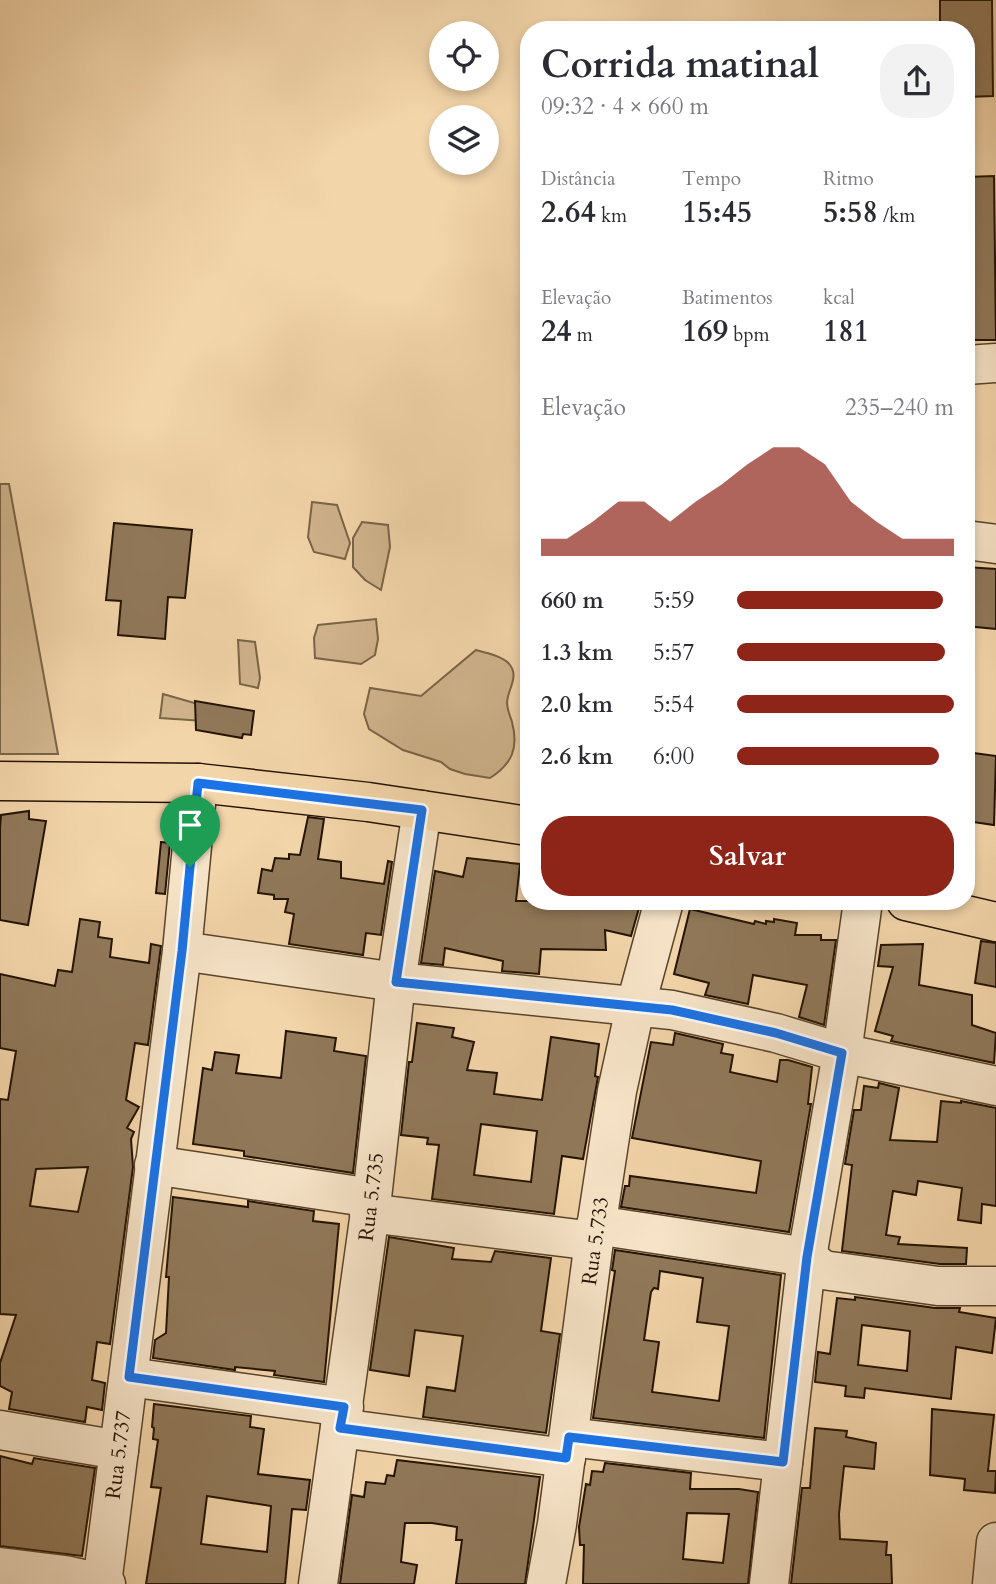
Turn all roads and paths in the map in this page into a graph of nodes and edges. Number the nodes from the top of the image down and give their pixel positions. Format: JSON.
{"nodes":[{"id":1,"x":996,"y":363,"type":"edge"},
{"id":2,"x":975,"y":364,"type":"edge"},
{"id":3,"x":975,"y":541,"type":"edge"},
{"id":4,"x":996,"y":544,"type":"edge"},
{"id":5,"x":0,"y":781,"type":"edge"},
{"id":6,"x":198,"y":783,"type":"junction"},
{"id":7,"x":422,"y":810,"type":"junction"},
{"id":8,"x":520,"y":825,"type":"edge"},
{"id":9,"x":662,"y":910,"type":"edge"},
{"id":10,"x":862,"y":910,"type":"edge"},
{"id":11,"x":945,"y":910,"type":"edge"},
{"id":12,"x":996,"y":922,"type":"edge"},
{"id":13,"x":182,"y":951,"type":"junction"},
{"id":14,"x":396,"y":982,"type":"junction"},
{"id":15,"x":636,"y":1004,"type":"junction"},
{"id":16,"x":842,"y":1053,"type":"junction"},
{"id":17,"x":996,"y":1086,"type":"edge"},
{"id":18,"x":155,"y":1165,"type":"junction"},
{"id":19,"x":370,"y":1206,"type":"junction"},
{"id":20,"x":595,"y":1233,"type":"junction"},
{"id":21,"x":807,"y":1257,"type":"junction"},
{"id":22,"x":996,"y":1286,"type":"edge"},
{"id":23,"x":129,"y":1377,"type":"junction"},
{"id":24,"x":342,"y":1417,"type":"junction"},
{"id":25,"x":0,"y":1430,"type":"edge"},
{"id":26,"x":567,"y":1447,"type":"junction"},
{"id":27,"x":119,"y":1450,"type":"junction"},
{"id":28,"x":783,"y":1462,"type":"junction"},
{"id":29,"x":996,"y":1542,"type":"edge"},
{"id":30,"x":0,"y":1567,"type":"edge"},
{"id":31,"x":103,"y":1583,"type":"edge"},
{"id":32,"x":318,"y":1584,"type":"edge"},
{"id":33,"x":546,"y":1584,"type":"edge"},
{"id":34,"x":769,"y":1584,"type":"edge"},
{"id":35,"x":992,"y":1584,"type":"edge"}],
"edges":[{"from":1,"to":2,"type":"street"},
{"from":3,"to":4,"type":"street"},
{"from":5,"to":6,"type":"main road"},
{"from":6,"to":7,"type":"main road"},
{"from":6,"to":13,"type":"street","name":"Rua 5.737"},
{"from":7,"to":8,"type":"main road"},
{"from":7,"to":14,"type":"street","name":"Rua 5.735"},
{"from":9,"to":15,"type":"street","name":"Rua 5.733"},
{"from":10,"to":16,"type":"street"},
{"from":11,"to":12,"type":"main road"},
{"from":13,"to":14,"type":"street"},
{"from":13,"to":18,"type":"street","name":"Rua 5.737"},
{"from":14,"to":15,"type":"street"},
{"from":14,"to":19,"type":"street","name":"Rua 5.735"},
{"from":15,"to":16,"type":"street"},
{"from":15,"to":20,"type":"street","name":"Rua 5.733"},
{"from":16,"to":17,"type":"street"},
{"from":16,"to":21,"type":"street"},
{"from":18,"to":19,"type":"street"},
{"from":18,"to":23,"type":"street","name":"Rua 5.737"},
{"from":19,"to":20,"type":"street"},
{"from":19,"to":24,"type":"street","name":"Rua 5.735"},
{"from":20,"to":21,"type":"street"},
{"from":20,"to":26,"type":"street","name":"Rua 5.733"},
{"from":21,"to":22,"type":"street"},
{"from":21,"to":28,"type":"street"},
{"from":23,"to":24,"type":"street"},
{"from":23,"to":27,"type":"street","name":"Rua 5.737"},
{"from":24,"to":26,"type":"street"},
{"from":24,"to":32,"type":"street","name":"Rua 5.735"},
{"from":25,"to":27,"type":"street"},
{"from":26,"to":28,"type":"street"},
{"from":26,"to":33,"type":"street","name":"Rua 5.733"},
{"from":27,"to":31,"type":"street","name":"Rua 5.737"},
{"from":28,"to":34,"type":"street"},
{"from":29,"to":35,"type":"street"},
{"from":30,"to":31,"type":"street"}]}
